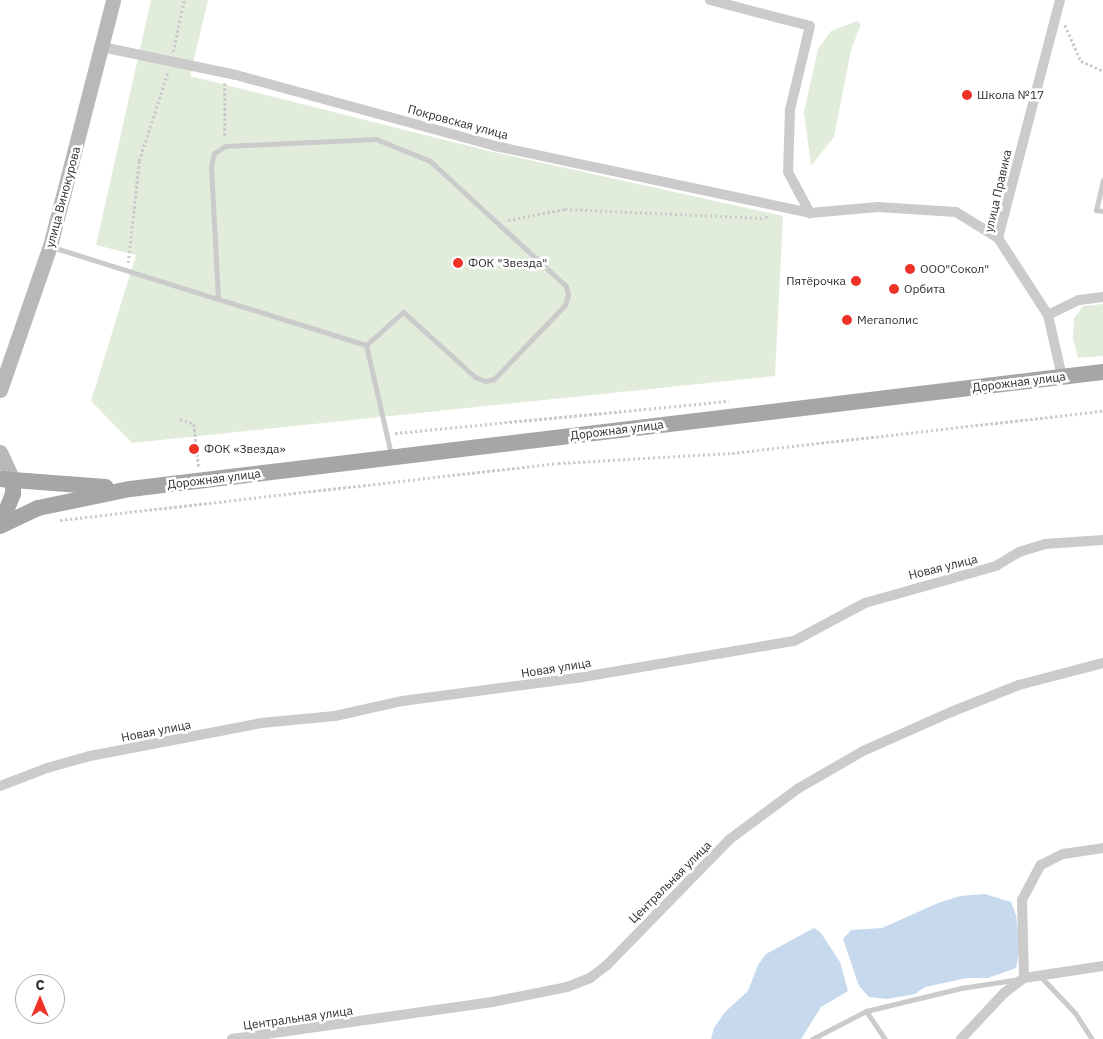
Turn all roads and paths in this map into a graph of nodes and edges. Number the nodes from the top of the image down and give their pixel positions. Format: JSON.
{"nodes":[{"id":1,"x":113,"y":0,"type":"edge"},
{"id":2,"x":184,"y":0,"type":"edge"},
{"id":3,"x":710,"y":0,"type":"edge"},
{"id":4,"x":1060,"y":0,"type":"edge"},
{"id":5,"x":1061,"y":17,"type":"dead end"},
{"id":6,"x":102,"y":47,"type":"junction"},
{"id":7,"x":171,"y":61,"type":"junction"},
{"id":8,"x":224,"y":72,"type":"junction"},
{"id":9,"x":1103,"y":72,"type":"edge"},
{"id":10,"x":225,"y":146,"type":"junction"},
{"id":11,"x":1103,"y":180,"type":"edge"},
{"id":12,"x":769,"y":204,"type":"junction"},
{"id":13,"x":1103,"y":211,"type":"edge"},
{"id":14,"x":810,"y":213,"type":"junction"},
{"id":15,"x":496,"y":222,"type":"junction"},
{"id":16,"x":998,"y":238,"type":"junction"},
{"id":17,"x":50,"y":246,"type":"junction"},
{"id":18,"x":126,"y":270,"type":"junction"},
{"id":19,"x":1103,"y":297,"type":"edge"},
{"id":20,"x":218,"y":299,"type":"junction"},
{"id":21,"x":1048,"y":316,"type":"junction"},
{"id":22,"x":366,"y":345,"type":"junction"},
{"id":23,"x":1103,"y":372,"type":"edge"},
{"id":24,"x":1062,"y":377,"type":"junction"},
{"id":25,"x":0,"y":390,"type":"edge"},
{"id":26,"x":731,"y":401,"type":"dead end"},
{"id":27,"x":1103,"y":411,"type":"edge"},
{"id":28,"x":180,"y":419,"type":"dead end"},
{"id":29,"x":386,"y":434,"type":"junction"},
{"id":30,"x":0,"y":452,"type":"edge"},
{"id":31,"x":392,"y":457,"type":"junction"},
{"id":32,"x":6,"y":480,"type":"edge"},
{"id":33,"x":200,"y":480,"type":"junction"},
{"id":34,"x":130,"y":489,"type":"junction"},
{"id":35,"x":50,"y":521,"type":"dead end"},
{"id":36,"x":0,"y":526,"type":"edge"},
{"id":37,"x":1103,"y":540,"type":"edge"},
{"id":38,"x":1103,"y":663,"type":"edge"},
{"id":39,"x":0,"y":786,"type":"edge"},
{"id":40,"x":1103,"y":848,"type":"edge"},
{"id":41,"x":1103,"y":966,"type":"edge"},
{"id":42,"x":1040,"y":976,"type":"junction"},
{"id":43,"x":1024,"y":978,"type":"junction"},
{"id":44,"x":866,"y":1011,"type":"junction"},
{"id":45,"x":232,"y":1039,"type":"edge"},
{"id":46,"x":812,"y":1039,"type":"edge"},
{"id":47,"x":885,"y":1039,"type":"edge"},
{"id":48,"x":961,"y":1039,"type":"edge"},
{"id":49,"x":1092,"y":1039,"type":"edge"}],
"edges":[{"from":1,"to":6,"type":"main road","name":"улица Винокурова"},
{"from":2,"to":7,"type":"path"},
{"from":3,"to":14,"type":"street"},
{"from":4,"to":16,"type":"street","name":"улица Правика"},
{"from":5,"to":9,"type":"path"},
{"from":6,"to":7,"type":"street","name":"Покровская улица"},
{"from":6,"to":17,"type":"main road","name":"улица Винокурова"},
{"from":7,"to":8,"type":"street","name":"Покровская улица"},
{"from":7,"to":18,"type":"path"},
{"from":8,"to":10,"type":"path"},
{"from":8,"to":12,"type":"street","name":"Покровская улица"},
{"from":10,"to":15,"type":"lane"},
{"from":10,"to":20,"type":"lane"},
{"from":11,"to":13,"type":"lane"},
{"from":12,"to":14,"type":"street","name":"Покровская улица"},
{"from":12,"to":15,"type":"path"},
{"from":14,"to":16,"type":"street","name":"Покровская улица"},
{"from":15,"to":22,"type":"lane"},
{"from":16,"to":21,"type":"street","name":"улица Правика"},
{"from":17,"to":18,"type":"lane"},
{"from":17,"to":25,"type":"main road","name":"улица Винокурова"},
{"from":18,"to":20,"type":"lane"},
{"from":19,"to":21,"type":"street"},
{"from":20,"to":22,"type":"lane"},
{"from":21,"to":24,"type":"street","name":"улица Правика"},
{"from":22,"to":29,"type":"lane"},
{"from":23,"to":24,"type":"main road","name":"Дорожная улица"},
{"from":24,"to":31,"type":"main road","name":"Дорожная улица"},
{"from":26,"to":29,"type":"path"},
{"from":27,"to":35,"type":"path"},
{"from":28,"to":33,"type":"path"},
{"from":29,"to":31,"type":"lane"},
{"from":30,"to":32,"type":"main road"},
{"from":31,"to":33,"type":"main road","name":"Дорожная улица"},
{"from":32,"to":34,"type":"main road"},
{"from":32,"to":36,"type":"main road"},
{"from":33,"to":34,"type":"main road","name":"Дорожная улица"},
{"from":34,"to":36,"type":"main road"},
{"from":37,"to":39,"type":"street","name":"Новая улица"},
{"from":38,"to":45,"type":"street","name":"Центральная улица"},
{"from":40,"to":43,"type":"street"},
{"from":41,"to":42,"type":"street"},
{"from":42,"to":43,"type":"street"},
{"from":42,"to":49,"type":"lane"},
{"from":43,"to":44,"type":"lane"},
{"from":43,"to":48,"type":"street"},
{"from":44,"to":46,"type":"lane"},
{"from":44,"to":47,"type":"lane"}]}
